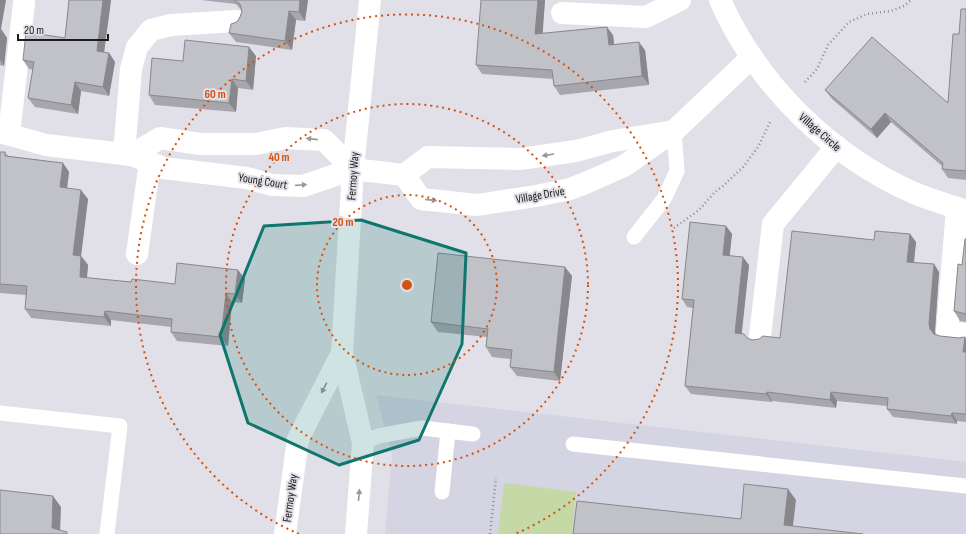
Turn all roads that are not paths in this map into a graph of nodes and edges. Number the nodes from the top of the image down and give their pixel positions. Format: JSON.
{"nodes":[{"id":1,"x":370,"y":0,"type":"edge"},
{"id":2,"x":680,"y":0,"type":"edge"},
{"id":3,"x":720,"y":0,"type":"edge"},
{"id":4,"x":24,"y":3,"type":"dead end"},
{"id":5,"x":562,"y":13,"type":"dead end"},
{"id":6,"x":236,"y":22,"type":"edge"},
{"id":7,"x":752,"y":56,"type":"junction"},
{"id":8,"x":674,"y":131,"type":"junction"},
{"id":9,"x":5,"y":133,"type":"edge"},
{"id":10,"x":212,"y":144,"type":"junction"},
{"id":11,"x":837,"y":146,"type":"junction"},
{"id":12,"x":576,"y":151,"type":"junction"},
{"id":13,"x":136,"y":157,"type":"junction"},
{"id":14,"x":353,"y":169,"type":"junction"},
{"id":15,"x":207,"y":174,"type":"junction"},
{"id":16,"x":404,"y":176,"type":"junction"},
{"id":17,"x":588,"y":182,"type":"junction"},
{"id":18,"x":961,"y":209,"type":"edge"},
{"id":19,"x":634,"y":237,"type":"dead end"},
{"id":20,"x":137,"y":254,"type":"dead end"},
{"id":21,"x":966,"y":334,"type":"edge"},
{"id":22,"x":760,"y":336,"type":"edge"},
{"id":23,"x":342,"y":353,"type":"junction"},
{"id":24,"x":0,"y":413,"type":"edge"},
{"id":25,"x":448,"y":431,"type":"junction"},
{"id":26,"x":474,"y":434,"type":"dead end"},
{"id":27,"x":363,"y":443,"type":"junction"},
{"id":28,"x":573,"y":444,"type":"dead end"},
{"id":29,"x":966,"y":486,"type":"edge"},
{"id":30,"x":442,"y":492,"type":"dead end"},
{"id":31,"x":107,"y":534,"type":"edge"},
{"id":32,"x":285,"y":534,"type":"edge"},
{"id":33,"x":356,"y":534,"type":"edge"}],
"edges":[{"from":1,"to":14,"type":"street","name":"Fermoy Way"},
{"from":2,"to":5,"type":"street"},
{"from":3,"to":7,"type":"street","name":"Village Circle"},
{"from":4,"to":9,"type":"street"},
{"from":6,"to":13,"type":"street"},
{"from":7,"to":8,"type":"street","name":"Village Drive"},
{"from":7,"to":11,"type":"street","name":"Village Circle"},
{"from":8,"to":12,"type":"street"},
{"from":8,"to":17,"type":"street","name":"Village Drive"},
{"from":8,"to":19,"type":"lane"},
{"from":9,"to":13,"type":"street","name":"Young Court"},
{"from":10,"to":13,"type":"street"},
{"from":14,"to":10,"type":"street","one_way":true},
{"from":10,"to":15,"type":"street"},
{"from":11,"to":18,"type":"street","name":"Village Circle"},
{"from":11,"to":22,"type":"street"},
{"from":12,"to":16,"type":"street","one_way":true},
{"from":12,"to":17,"type":"street"},
{"from":13,"to":15,"type":"street","name":"Young Court"},
{"from":13,"to":20,"type":"street"},
{"from":15,"to":14,"type":"street","name":"Young Court","one_way":true},
{"from":14,"to":16,"type":"street"},
{"from":14,"to":23,"type":"street","name":"Fermoy Way"},
{"from":16,"to":17,"type":"street","name":"Village Drive","one_way":true},
{"from":18,"to":21,"type":"street"},
{"from":23,"to":27,"type":"street","name":"Fermoy Way"},
{"from":23,"to":32,"type":"street","name":"Fermoy Way","one_way":true},
{"from":24,"to":31,"type":"lane"},
{"from":25,"to":26,"type":"lane"},
{"from":25,"to":27,"type":"lane"},
{"from":25,"to":30,"type":"lane"},
{"from":33,"to":27,"type":"street","name":"Fermoy Way","one_way":true},
{"from":28,"to":29,"type":"lane"}]}
